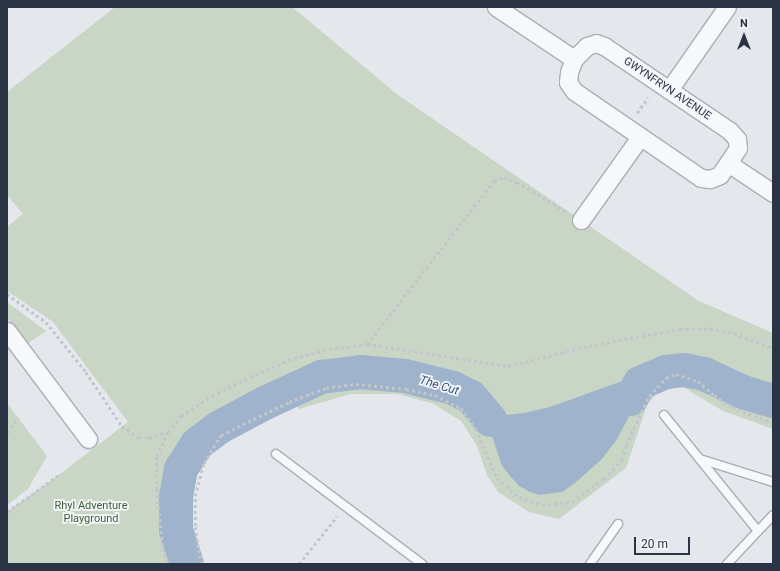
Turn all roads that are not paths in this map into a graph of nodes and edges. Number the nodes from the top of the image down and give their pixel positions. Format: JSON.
{"nodes":[{"id":1,"x":496,"y":7,"type":"edge"},
{"id":2,"x":727,"y":7,"type":"edge"},
{"id":3,"x":574,"y":59,"type":"junction"},
{"id":4,"x":664,"y":86,"type":"junction"},
{"id":5,"x":633,"y":133,"type":"junction"},
{"id":6,"x":728,"y":163,"type":"junction"},
{"id":7,"x":773,"y":193,"type":"edge"},
{"id":8,"x":581,"y":220,"type":"road end"},
{"id":9,"x":7,"y":331,"type":"edge"},
{"id":10,"x":664,"y":415,"type":"dead end"},
{"id":11,"x":88,"y":439,"type":"dead end"},
{"id":12,"x":276,"y":454,"type":"dead end"},
{"id":13,"x":700,"y":459,"type":"junction"},
{"id":14,"x":773,"y":482,"type":"edge"},
{"id":15,"x":773,"y":515,"type":"edge"},
{"id":16,"x":618,"y":524,"type":"dead end"},
{"id":17,"x":758,"y":531,"type":"junction"},
{"id":18,"x":420,"y":564,"type":"edge"},
{"id":19,"x":590,"y":564,"type":"edge"},
{"id":20,"x":727,"y":564,"type":"edge"}],
"edges":[{"from":1,"to":3,"type":"street"},
{"from":2,"to":4,"type":"street"},
{"from":3,"to":4,"type":"street","name":"GWYNFRYN AVENUE"},
{"from":3,"to":5,"type":"street","name":"GWYNFRYN AVENUE"},
{"from":4,"to":6,"type":"street","name":"GWYNFRYN AVENUE"},
{"from":5,"to":6,"type":"street","name":"GWYNFRYN AVENUE"},
{"from":5,"to":8,"type":"street"},
{"from":6,"to":7,"type":"street"},
{"from":9,"to":11,"type":"street"},
{"from":10,"to":13,"type":"lane"},
{"from":12,"to":18,"type":"lane"},
{"from":13,"to":14,"type":"lane"},
{"from":13,"to":17,"type":"lane"},
{"from":15,"to":17,"type":"lane"},
{"from":16,"to":19,"type":"lane"},
{"from":17,"to":20,"type":"lane"}]}
